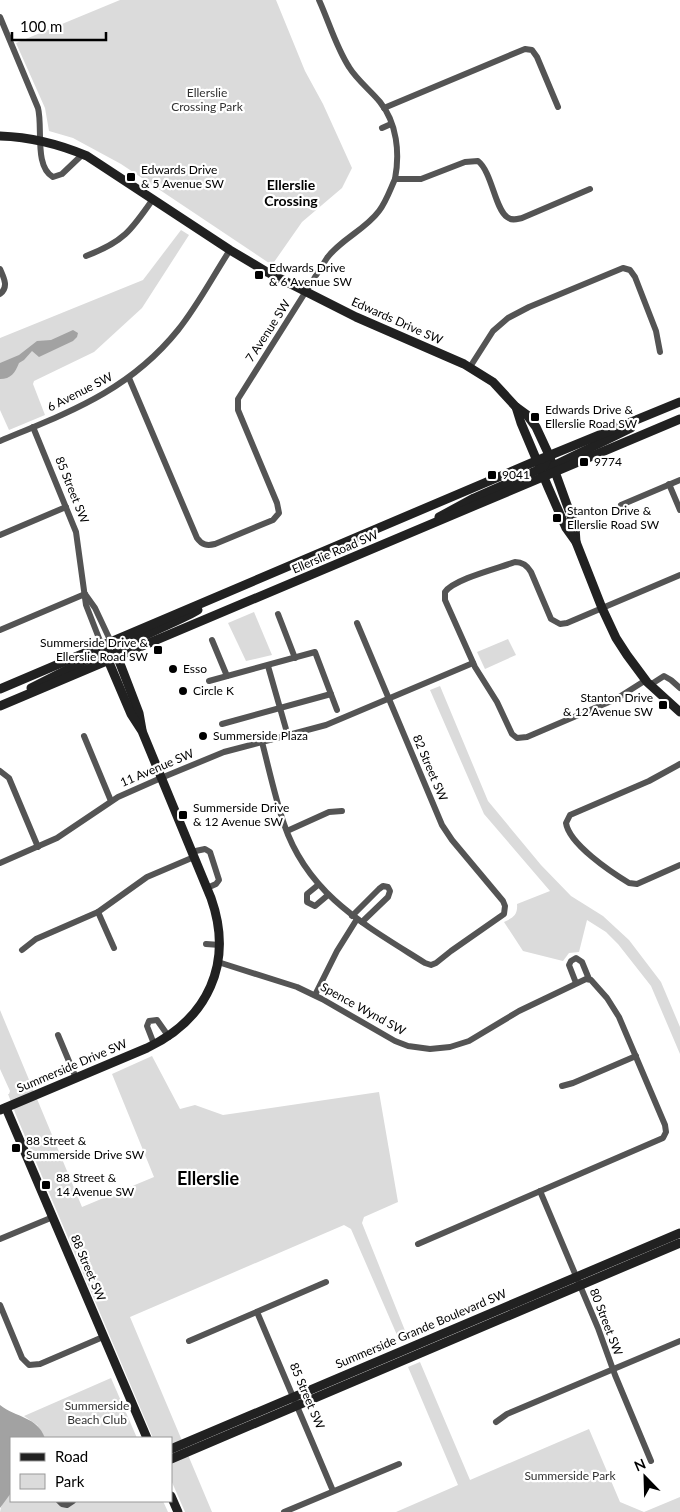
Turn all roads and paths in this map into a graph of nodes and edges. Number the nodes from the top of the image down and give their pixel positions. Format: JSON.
{"nodes":[{"id":1,"x":319,"y":0,"type":"edge"},
{"id":2,"x":0,"y":17,"type":"edge"},
{"id":3,"x":558,"y":107,"type":"dead end"},
{"id":4,"x":384,"y":108,"type":"junction"},
{"id":5,"x":391,"y":124,"type":"junction"},
{"id":6,"x":382,"y":128,"type":"dead end"},
{"id":7,"x":0,"y":136,"type":"edge"},
{"id":8,"x":40,"y":140,"type":"junction"},
{"id":9,"x":83,"y":154,"type":"junction"},
{"id":10,"x":395,"y":179,"type":"junction"},
{"id":11,"x":590,"y":189,"type":"dead end"},
{"id":12,"x":153,"y":199,"type":"junction"},
{"id":13,"x":230,"y":250,"type":"junction"},
{"id":14,"x":86,"y":256,"type":"dead end"},
{"id":15,"x":0,"y":269,"type":"edge"},
{"id":16,"x":305,"y":292,"type":"junction"},
{"id":17,"x":0,"y":294,"type":"edge"},
{"id":18,"x":660,"y":352,"type":"dead end"},
{"id":19,"x":470,"y":367,"type":"junction"},
{"id":20,"x":128,"y":378,"type":"junction"},
{"id":21,"x":680,"y":402,"type":"edge"},
{"id":22,"x":516,"y":407,"type":"junction"},
{"id":23,"x":663,"y":409,"type":"junction"},
{"id":24,"x":680,"y":419,"type":"edge"},
{"id":25,"x":33,"y":427,"type":"junction"},
{"id":26,"x":0,"y":441,"type":"edge"},
{"id":27,"x":549,"y":456,"type":"junction"},
{"id":28,"x":540,"y":469,"type":"junction"},
{"id":29,"x":554,"y":469,"type":"junction"},
{"id":30,"x":680,"y":480,"type":"edge"},
{"id":31,"x":669,"y":484,"type":"junction"},
{"id":32,"x":622,"y":505,"type":"dead end"},
{"id":33,"x":66,"y":507,"type":"junction"},
{"id":34,"x":680,"y":510,"type":"edge"},
{"id":35,"x":0,"y":535,"type":"edge"},
{"id":36,"x":576,"y":542,"type":"junction"},
{"id":37,"x":680,"y":575,"type":"edge"},
{"id":38,"x":85,"y":594,"type":"junction"},
{"id":39,"x":222,"y":595,"type":"junction"},
{"id":40,"x":602,"y":608,"type":"junction"},
{"id":41,"x":278,"y":614,"type":"dead end"},
{"id":42,"x":356,"y":623,"type":"dead end"},
{"id":43,"x":0,"y":630,"type":"edge"},
{"id":44,"x":212,"y":640,"type":"dead end"},
{"id":45,"x":106,"y":647,"type":"junction"},
{"id":46,"x":117,"y":655,"type":"junction"},
{"id":47,"x":296,"y":658,"type":"junction"},
{"id":48,"x":108,"y":661,"type":"junction"},
{"id":49,"x":473,"y":663,"type":"junction"},
{"id":50,"x":268,"y":666,"type":"junction"},
{"id":51,"x":227,"y":676,"type":"junction"},
{"id":52,"x":209,"y":681,"type":"dead end"},
{"id":53,"x":648,"y":682,"type":"junction"},
{"id":54,"x":680,"y":688,"type":"edge"},
{"id":55,"x":0,"y":689,"type":"edge"},
{"id":56,"x":331,"y":694,"type":"junction"},
{"id":57,"x":389,"y":699,"type":"junction"},
{"id":58,"x":0,"y":706,"type":"edge"},
{"id":59,"x":281,"y":708,"type":"junction"},
{"id":60,"x":337,"y":710,"type":"dead end"},
{"id":61,"x":680,"y":712,"type":"edge"},
{"id":62,"x":222,"y":724,"type":"dead end"},
{"id":63,"x":142,"y":731,"type":"junction"},
{"id":64,"x":84,"y":736,"type":"dead end"},
{"id":65,"x":288,"y":736,"type":"junction"},
{"id":66,"x":262,"y":742,"type":"junction"},
{"id":67,"x":680,"y":764,"type":"edge"},
{"id":68,"x":1,"y":771,"type":"edge"},
{"id":69,"x":161,"y":778,"type":"junction"},
{"id":70,"x":111,"y":801,"type":"junction"},
{"id":71,"x":342,"y":811,"type":"dead end"},
{"id":72,"x":287,"y":831,"type":"junction"},
{"id":73,"x":38,"y":846,"type":"junction"},
{"id":74,"x":192,"y":854,"type":"junction"},
{"id":75,"x":0,"y":863,"type":"edge"},
{"id":76,"x":680,"y":865,"type":"edge"},
{"id":77,"x":318,"y":885,"type":"junction"},
{"id":78,"x":207,"y":888,"type":"junction"},
{"id":79,"x":328,"y":895,"type":"junction"},
{"id":80,"x":98,"y":912,"type":"junction"},
{"id":81,"x":357,"y":919,"type":"junction"},
{"id":82,"x":206,"y":944,"type":"dead end"},
{"id":83,"x":220,"y":945,"type":"junction"},
{"id":84,"x":114,"y":948,"type":"dead end"},
{"id":85,"x":22,"y":950,"type":"dead end"},
{"id":86,"x":218,"y":962,"type":"junction"},
{"id":87,"x":589,"y":979,"type":"junction"},
{"id":88,"x":576,"y":983,"type":"junction"},
{"id":89,"x":315,"y":995,"type":"junction"},
{"id":90,"x":58,"y":1036,"type":"dead end"},
{"id":91,"x":168,"y":1037,"type":"junction"},
{"id":92,"x":154,"y":1044,"type":"junction"},
{"id":93,"x":636,"y":1056,"type":"junction"},
{"id":94,"x":76,"y":1078,"type":"junction"},
{"id":95,"x":562,"y":1086,"type":"dead end"},
{"id":96,"x":3,"y":1109,"type":"edge"},
{"id":97,"x":540,"y":1191,"type":"junction"},
{"id":98,"x":53,"y":1217,"type":"junction"},
{"id":99,"x":680,"y":1233,"type":"edge"},
{"id":100,"x":0,"y":1239,"type":"edge"},
{"id":101,"x":680,"y":1243,"type":"edge"},
{"id":102,"x":418,"y":1244,"type":"dead end"},
{"id":103,"x":578,"y":1281,"type":"junction"},
{"id":104,"x":326,"y":1282,"type":"dead end"},
{"id":105,"x":0,"y":1305,"type":"edge"},
{"id":106,"x":257,"y":1312,"type":"junction"},
{"id":107,"x":103,"y":1337,"type":"junction"},
{"id":108,"x":680,"y":1340,"type":"edge"},
{"id":109,"x":189,"y":1341,"type":"dead end"},
{"id":110,"x":612,"y":1369,"type":"junction"},
{"id":111,"x":293,"y":1397,"type":"junction"},
{"id":112,"x":297,"y":1406,"type":"junction"},
{"id":113,"x":496,"y":1422,"type":"dead end"},
{"id":114,"x":146,"y":1437,"type":"edge"},
{"id":115,"x":172,"y":1449,"type":"edge"},
{"id":116,"x":172,"y":1459,"type":"edge"},
{"id":117,"x":651,"y":1461,"type":"dead end"},
{"id":118,"x":399,"y":1464,"type":"dead end"},
{"id":119,"x":333,"y":1491,"type":"junction"},
{"id":120,"x":172,"y":1498,"type":"edge"},
{"id":121,"x":60,"y":1502,"type":"edge"},
{"id":122,"x":72,"y":1502,"type":"edge"},
{"id":123,"x":178,"y":1512,"type":"edge"},
{"id":124,"x":284,"y":1512,"type":"edge"}],
"edges":[{"from":1,"to":4,"type":"street"},
{"from":2,"to":8,"type":"street"},
{"from":3,"to":4,"type":"street"},
{"from":4,"to":5,"type":"street"},
{"from":5,"to":6,"type":"street"},
{"from":5,"to":10,"type":"street"},
{"from":7,"to":8,"type":"street","name":"Edwards Drive SW"},
{"from":8,"to":9,"type":"street","name":"Edwards Drive SW"},
{"from":8,"to":9,"type":"street"},
{"from":9,"to":12,"type":"street","name":"Edwards Drive SW"},
{"from":10,"to":11,"type":"street"},
{"from":10,"to":16,"type":"street","name":"7 Avenue SW"},
{"from":12,"to":13,"type":"street","name":"Edwards Drive SW"},
{"from":12,"to":14,"type":"street"},
{"from":13,"to":16,"type":"street","name":"Edwards Drive SW"},
{"from":13,"to":20,"type":"street","name":"6 Avenue SW"},
{"from":15,"to":17,"type":"street"},
{"from":16,"to":19,"type":"street","name":"Edwards Drive SW"},
{"from":16,"to":20,"type":"street","name":"7 Avenue SW"},
{"from":18,"to":19,"type":"street"},
{"from":19,"to":22,"type":"street","name":"Edwards Drive SW"},
{"from":20,"to":25,"type":"street","name":"6 Avenue SW"},
{"from":21,"to":23,"type":"street","name":"Ellerslie Road SW"},
{"from":22,"to":27,"type":"street","name":"Edwards Drive SW"},
{"from":22,"to":28,"type":"street","name":"Edwards Drive SW"},
{"from":23,"to":27,"type":"street","name":"Ellerslie Road SW"},
{"from":23,"to":29,"type":"street"},
{"from":24,"to":29,"type":"street","name":"Ellerslie Road SW"},
{"from":25,"to":26,"type":"street","name":"6 Avenue SW"},
{"from":25,"to":33,"type":"street","name":"85 Street SW"},
{"from":27,"to":28,"type":"street","name":"Ellerslie Road SW"},
{"from":27,"to":29,"type":"street","name":"Edwards Drive SW"},
{"from":28,"to":29,"type":"street","name":"Ellerslie Road SW"},
{"from":28,"to":36,"type":"street","name":"Edwards Drive SW"},
{"from":28,"to":39,"type":"street","name":"Ellerslie Road SW"},
{"from":28,"to":46,"type":"street","name":"Ellerslie Road SW"},
{"from":29,"to":36,"type":"street","name":"Edwards Drive SW"},
{"from":30,"to":31,"type":"street"},
{"from":31,"to":32,"type":"street"},
{"from":31,"to":34,"type":"street"},
{"from":33,"to":35,"type":"street"},
{"from":33,"to":38,"type":"street","name":"85 Street SW"},
{"from":36,"to":40,"type":"street"},
{"from":37,"to":40,"type":"street"},
{"from":38,"to":43,"type":"street"},
{"from":38,"to":45,"type":"street","name":"85 Street SW"},
{"from":39,"to":45,"type":"street","name":"Ellerslie Road SW"},
{"from":39,"to":46,"type":"street"},
{"from":40,"to":49,"type":"street"},
{"from":40,"to":53,"type":"street"},
{"from":41,"to":47,"type":"street"},
{"from":42,"to":57,"type":"street","name":"82 Street SW"},
{"from":44,"to":51,"type":"street"},
{"from":45,"to":46,"type":"street","name":"85 Street SW"},
{"from":45,"to":48,"type":"street","name":"85 Street SW"},
{"from":45,"to":55,"type":"street","name":"Ellerslie Road SW"},
{"from":45,"to":58,"type":"street"},
{"from":46,"to":48,"type":"street"},
{"from":46,"to":63,"type":"street","name":"Summerside Drive SW"},
{"from":47,"to":50,"type":"street"},
{"from":47,"to":56,"type":"street"},
{"from":48,"to":58,"type":"street"},
{"from":48,"to":63,"type":"street","name":"Summerside Drive SW"},
{"from":49,"to":53,"type":"street"},
{"from":49,"to":57,"type":"street","name":"11 Avenue SW"},
{"from":50,"to":51,"type":"street"},
{"from":50,"to":59,"type":"street"},
{"from":51,"to":52,"type":"street"},
{"from":53,"to":54,"type":"street"},
{"from":53,"to":61,"type":"street"},
{"from":56,"to":59,"type":"street"},
{"from":56,"to":60,"type":"street"},
{"from":57,"to":65,"type":"street","name":"11 Avenue SW"},
{"from":57,"to":81,"type":"street","name":"82 Street SW"},
{"from":59,"to":62,"type":"street"},
{"from":59,"to":65,"type":"street"},
{"from":63,"to":69,"type":"street","name":"Summerside Drive SW"},
{"from":64,"to":70,"type":"street"},
{"from":65,"to":66,"type":"street","name":"11 Avenue SW"},
{"from":66,"to":69,"type":"street","name":"11 Avenue SW"},
{"from":66,"to":72,"type":"street"},
{"from":67,"to":76,"type":"street"},
{"from":68,"to":73,"type":"street"},
{"from":69,"to":70,"type":"street","name":"11 Avenue SW"},
{"from":69,"to":74,"type":"street","name":"Summerside Drive SW"},
{"from":70,"to":73,"type":"street","name":"11 Avenue SW"},
{"from":71,"to":72,"type":"street"},
{"from":72,"to":77,"type":"street"},
{"from":73,"to":75,"type":"street","name":"11 Avenue SW"},
{"from":74,"to":78,"type":"street","name":"Summerside Drive SW"},
{"from":74,"to":78,"type":"street"},
{"from":74,"to":80,"type":"street"},
{"from":77,"to":79,"type":"street"},
{"from":77,"to":79,"type":"street"},
{"from":78,"to":83,"type":"street","name":"Summerside Drive SW"},
{"from":79,"to":81,"type":"street"},
{"from":80,"to":84,"type":"street"},
{"from":80,"to":85,"type":"street"},
{"from":81,"to":81,"type":"street"},
{"from":81,"to":89,"type":"street"},
{"from":82,"to":83,"type":"street"},
{"from":83,"to":86,"type":"street","name":"Summerside Drive SW"},
{"from":86,"to":89,"type":"street","name":"Spence Wynd SW"},
{"from":86,"to":91,"type":"street","name":"Summerside Drive SW"},
{"from":87,"to":88,"type":"street","name":"Spence Wynd SW"},
{"from":87,"to":88,"type":"street"},
{"from":87,"to":93,"type":"street"},
{"from":88,"to":89,"type":"street","name":"Spence Wynd SW"},
{"from":90,"to":94,"type":"street"},
{"from":91,"to":92,"type":"street","name":"Summerside Drive SW"},
{"from":91,"to":92,"type":"street"},
{"from":92,"to":94,"type":"street","name":"Summerside Drive SW"},
{"from":93,"to":95,"type":"street"},
{"from":93,"to":97,"type":"street"},
{"from":94,"to":96,"type":"street","name":"Summerside Drive SW"},
{"from":96,"to":98,"type":"street","name":"88 Street SW"},
{"from":97,"to":102,"type":"street"},
{"from":97,"to":103,"type":"street","name":"80 Street SW"},
{"from":98,"to":100,"type":"street"},
{"from":98,"to":107,"type":"street","name":"88 Street SW"},
{"from":99,"to":103,"type":"street","name":"Summerside Grande Boulevard SW"},
{"from":101,"to":103,"type":"street","name":"Summerside Grande Boulevard SW"},
{"from":103,"to":110,"type":"street","name":"80 Street SW"},
{"from":103,"to":111,"type":"street","name":"Summerside Grande Boulevard SW"},
{"from":103,"to":112,"type":"street","name":"Summerside Grande Boulevard SW"},
{"from":104,"to":106,"type":"street"},
{"from":105,"to":107,"type":"street"},
{"from":106,"to":109,"type":"street"},
{"from":106,"to":111,"type":"street","name":"85 Street SW"},
{"from":107,"to":114,"type":"street","name":"88 Street SW"},
{"from":108,"to":110,"type":"street"},
{"from":110,"to":113,"type":"street"},
{"from":110,"to":117,"type":"street","name":"80 Street SW"},
{"from":111,"to":112,"type":"street","name":"85 Street SW"},
{"from":111,"to":115,"type":"street","name":"Summerside Grande Boulevard SW"},
{"from":112,"to":116,"type":"street","name":"Summerside Grande Boulevard SW"},
{"from":112,"to":119,"type":"street","name":"85 Street SW"},
{"from":118,"to":119,"type":"street"},
{"from":119,"to":124,"type":"street"},
{"from":120,"to":123,"type":"street"},
{"from":121,"to":122,"type":"street"}]}
